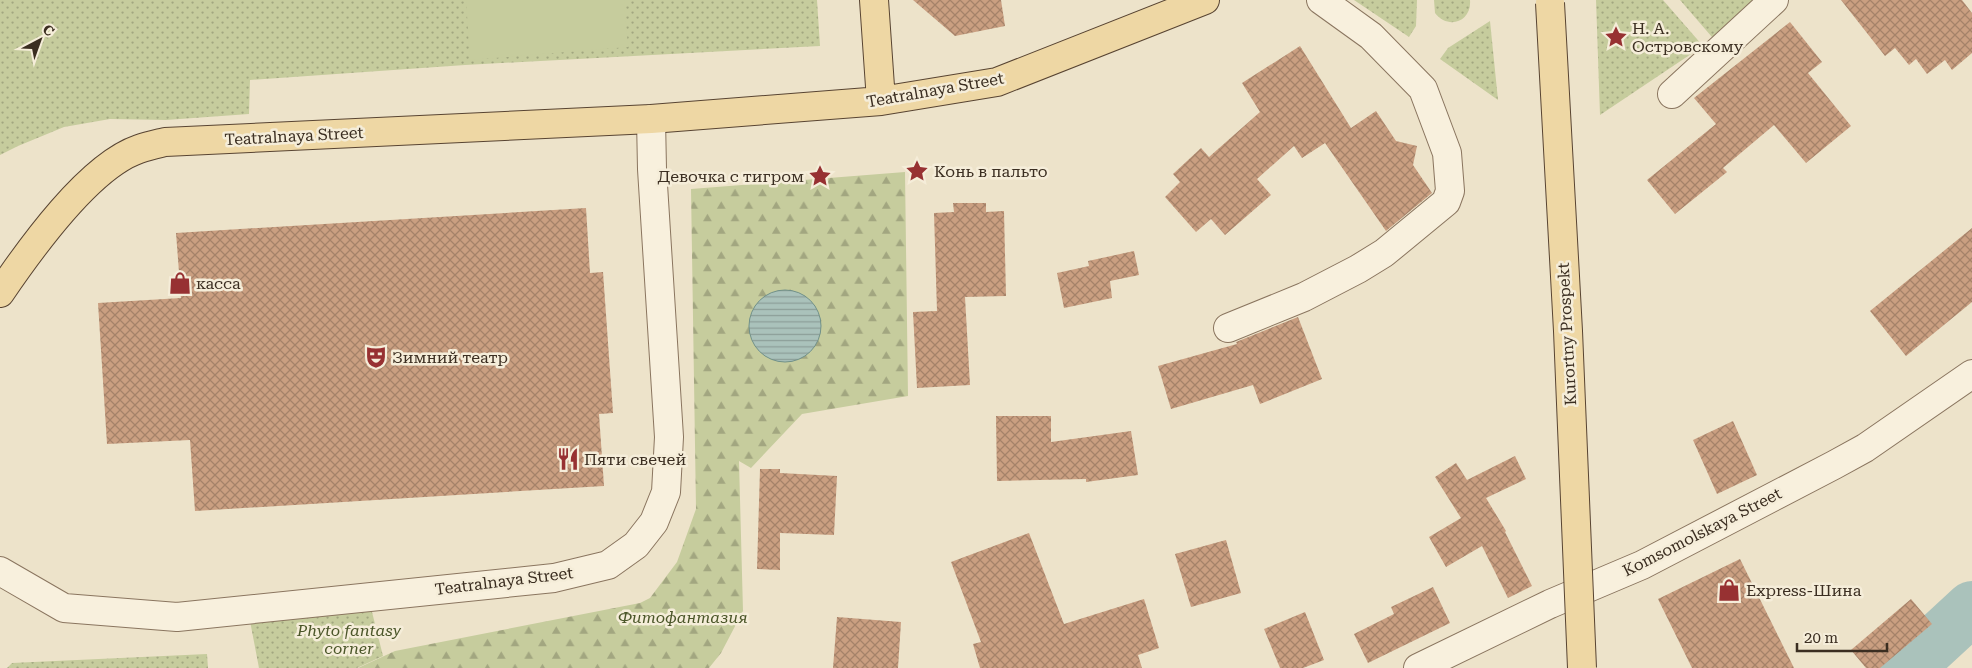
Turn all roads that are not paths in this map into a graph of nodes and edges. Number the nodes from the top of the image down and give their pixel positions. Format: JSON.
{"nodes":[{"id":1,"x":874,"y":0,"type":"edge"},
{"id":2,"x":1205,"y":0,"type":"edge"},
{"id":3,"x":1322,"y":0,"type":"edge"},
{"id":4,"x":1774,"y":0,"type":"edge"},
{"id":5,"x":1550,"y":2,"type":"edge"},
{"id":6,"x":1672,"y":94,"type":"dead end"},
{"id":7,"x":881,"y":101,"type":"junction"},
{"id":8,"x":651,"y":118,"type":"junction"},
{"id":9,"x":0,"y":292,"type":"edge"},
{"id":10,"x":1228,"y":328,"type":"dead end"},
{"id":11,"x":1972,"y":374,"type":"edge"},
{"id":12,"x":0,"y":571,"type":"edge"},
{"id":13,"x":1418,"y":668,"type":"edge"},
{"id":14,"x":1582,"y":668,"type":"edge"}],
"edges":[{"from":1,"to":7,"type":"main road"},
{"from":2,"to":7,"type":"main road","name":"Teatralnaya Street"},
{"from":3,"to":10,"type":"street"},
{"from":4,"to":6,"type":"street"},
{"from":5,"to":14,"type":"main road","name":"Kurortny Prospekt","bridge":true},
{"from":7,"to":8,"type":"main road","name":"Teatralnaya Street"},
{"from":8,"to":9,"type":"main road","name":"Teatralnaya Street"},
{"from":8,"to":12,"type":"street","name":"Teatralnaya Street"},
{"from":11,"to":13,"type":"street","name":"Komsomolskaya Street"}]}
